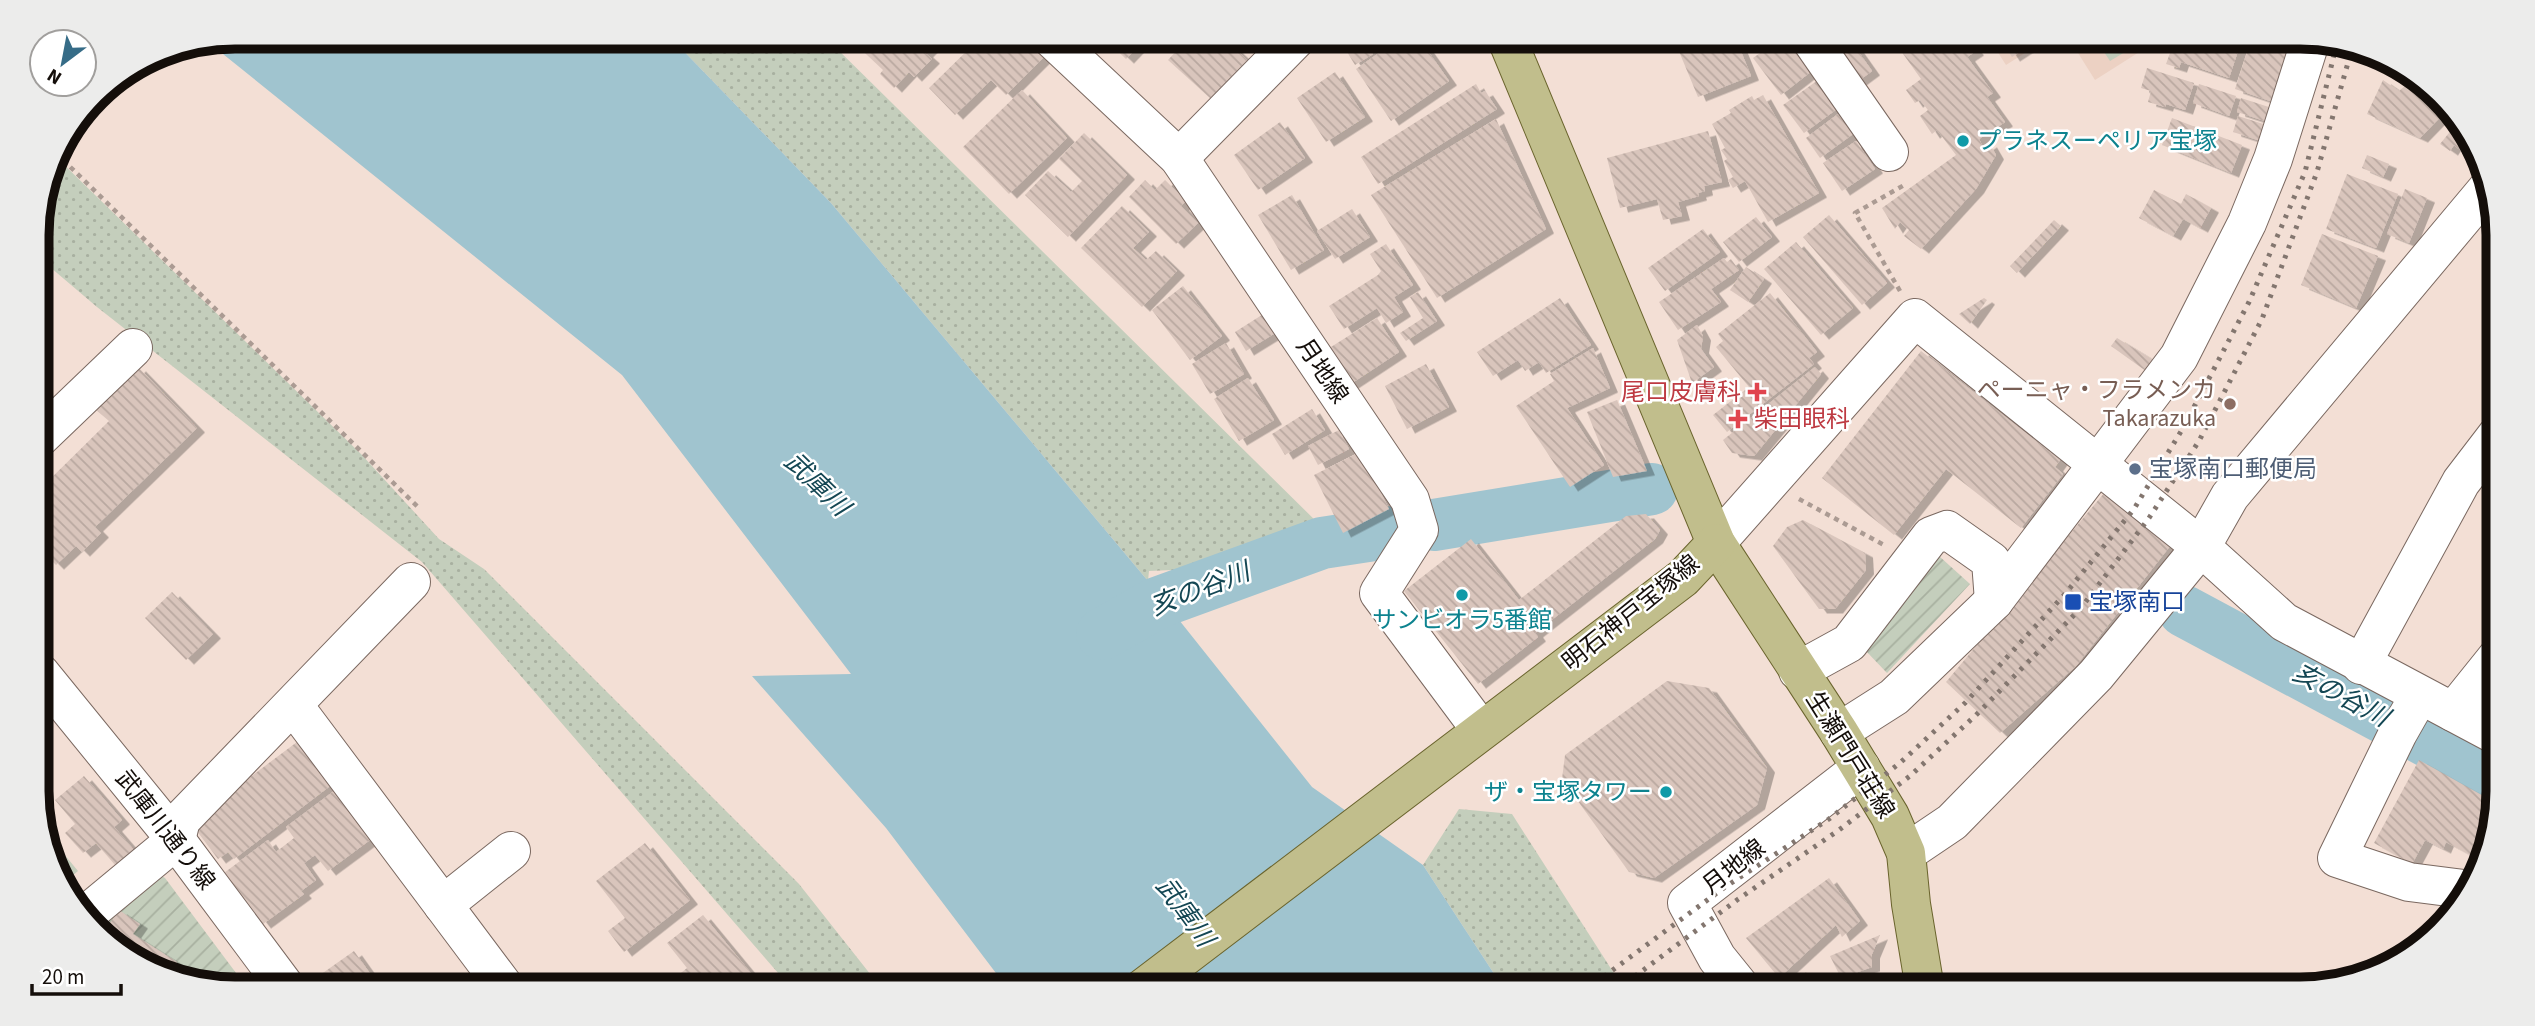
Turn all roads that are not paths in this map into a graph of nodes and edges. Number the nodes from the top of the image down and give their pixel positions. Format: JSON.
{"nodes":[{"id":1,"x":1063,"y":49,"type":"edge"},
{"id":2,"x":1276,"y":49,"type":"edge"},
{"id":3,"x":1511,"y":49,"type":"edge"},
{"id":4,"x":1817,"y":49,"type":"edge"},
{"id":5,"x":2308,"y":49,"type":"edge"},
{"id":6,"x":1889,"y":152,"type":"road end"},
{"id":7,"x":1179,"y":158,"type":"junction"},
{"id":8,"x":2483,"y":204,"type":"edge"},
{"id":9,"x":133,"y":348,"type":"dead end"},
{"id":10,"x":49,"y":428,"type":"edge"},
{"id":11,"x":2486,"y":449,"type":"edge"},
{"id":12,"x":2099,"y":465,"type":"junction"},
{"id":13,"x":1716,"y":543,"type":"junction"},
{"id":14,"x":2200,"y":547,"type":"junction"},
{"id":15,"x":411,"y":582,"type":"dead end"},
{"id":16,"x":1994,"y":601,"type":"junction"},
{"id":17,"x":2361,"y":665,"type":"junction"},
{"id":18,"x":2486,"y":665,"type":"edge"},
{"id":19,"x":1798,"y":671,"type":"junction"},
{"id":20,"x":49,"y":684,"type":"edge"},
{"id":21,"x":293,"y":706,"type":"junction"},
{"id":22,"x":2420,"y":713,"type":"junction"},
{"id":23,"x":1839,"y":732,"type":"junction"},
{"id":24,"x":2486,"y":732,"type":"edge"},
{"id":25,"x":1474,"y":735,"type":"junction"},
{"id":26,"x":1861,"y":768,"type":"junction"},
{"id":27,"x":176,"y":840,"type":"junction"},
{"id":28,"x":511,"y":851,"type":"dead end"},
{"id":29,"x":1906,"y":853,"type":"junction"},
{"id":30,"x":2459,"y":888,"type":"edge"},
{"id":31,"x":443,"y":905,"type":"junction"},
{"id":32,"x":92,"y":910,"type":"edge"},
{"id":33,"x":278,"y":977,"type":"edge"},
{"id":34,"x":497,"y":977,"type":"edge"},
{"id":35,"x":1158,"y":977,"type":"edge"},
{"id":36,"x":1732,"y":977,"type":"edge"},
{"id":37,"x":1923,"y":977,"type":"edge"}],
"edges":[{"from":1,"to":7,"type":"street","name":"月地線"},
{"from":2,"to":7,"type":"street"},
{"from":3,"to":13,"type":"main road","name":"明石神戸宝塚線"},
{"from":4,"to":6,"type":"street"},
{"from":5,"to":12,"type":"street"},
{"from":7,"to":25,"type":"street","name":"月地線"},
{"from":8,"to":14,"type":"street"},
{"from":9,"to":10,"type":"street"},
{"from":11,"to":17,"type":"street"},
{"from":12,"to":13,"type":"street"},
{"from":12,"to":14,"type":"street"},
{"from":12,"to":16,"type":"street"},
{"from":13,"to":19,"type":"main road","name":"生瀬門戸荘線"},
{"from":13,"to":25,"type":"main road","name":"明石神戸宝塚線"},
{"from":14,"to":17,"type":"street"},
{"from":14,"to":29,"type":"street"},
{"from":15,"to":21,"type":"street"},
{"from":16,"to":19,"type":"street"},
{"from":16,"to":23,"type":"street"},
{"from":17,"to":22,"type":"street"},
{"from":18,"to":22,"type":"street"},
{"from":19,"to":23,"type":"main road","name":"生瀬門戸荘線"},
{"from":20,"to":27,"type":"street","name":"武庫川通り線"},
{"from":21,"to":27,"type":"street"},
{"from":21,"to":31,"type":"street"},
{"from":22,"to":24,"type":"street"},
{"from":22,"to":30,"type":"street"},
{"from":23,"to":26,"type":"main road","name":"生瀬門戸荘線"},
{"from":25,"to":35,"type":"main road","name":"明石神戸宝塚線"},
{"from":26,"to":29,"type":"main road","name":"生瀬門戸荘線"},
{"from":26,"to":36,"type":"street","name":"月地線"},
{"from":27,"to":32,"type":"street"},
{"from":27,"to":33,"type":"street","name":"武庫川通り線"},
{"from":28,"to":31,"type":"street"},
{"from":29,"to":37,"type":"main road","name":"生瀬門戸荘線"},
{"from":31,"to":34,"type":"street"}]}
